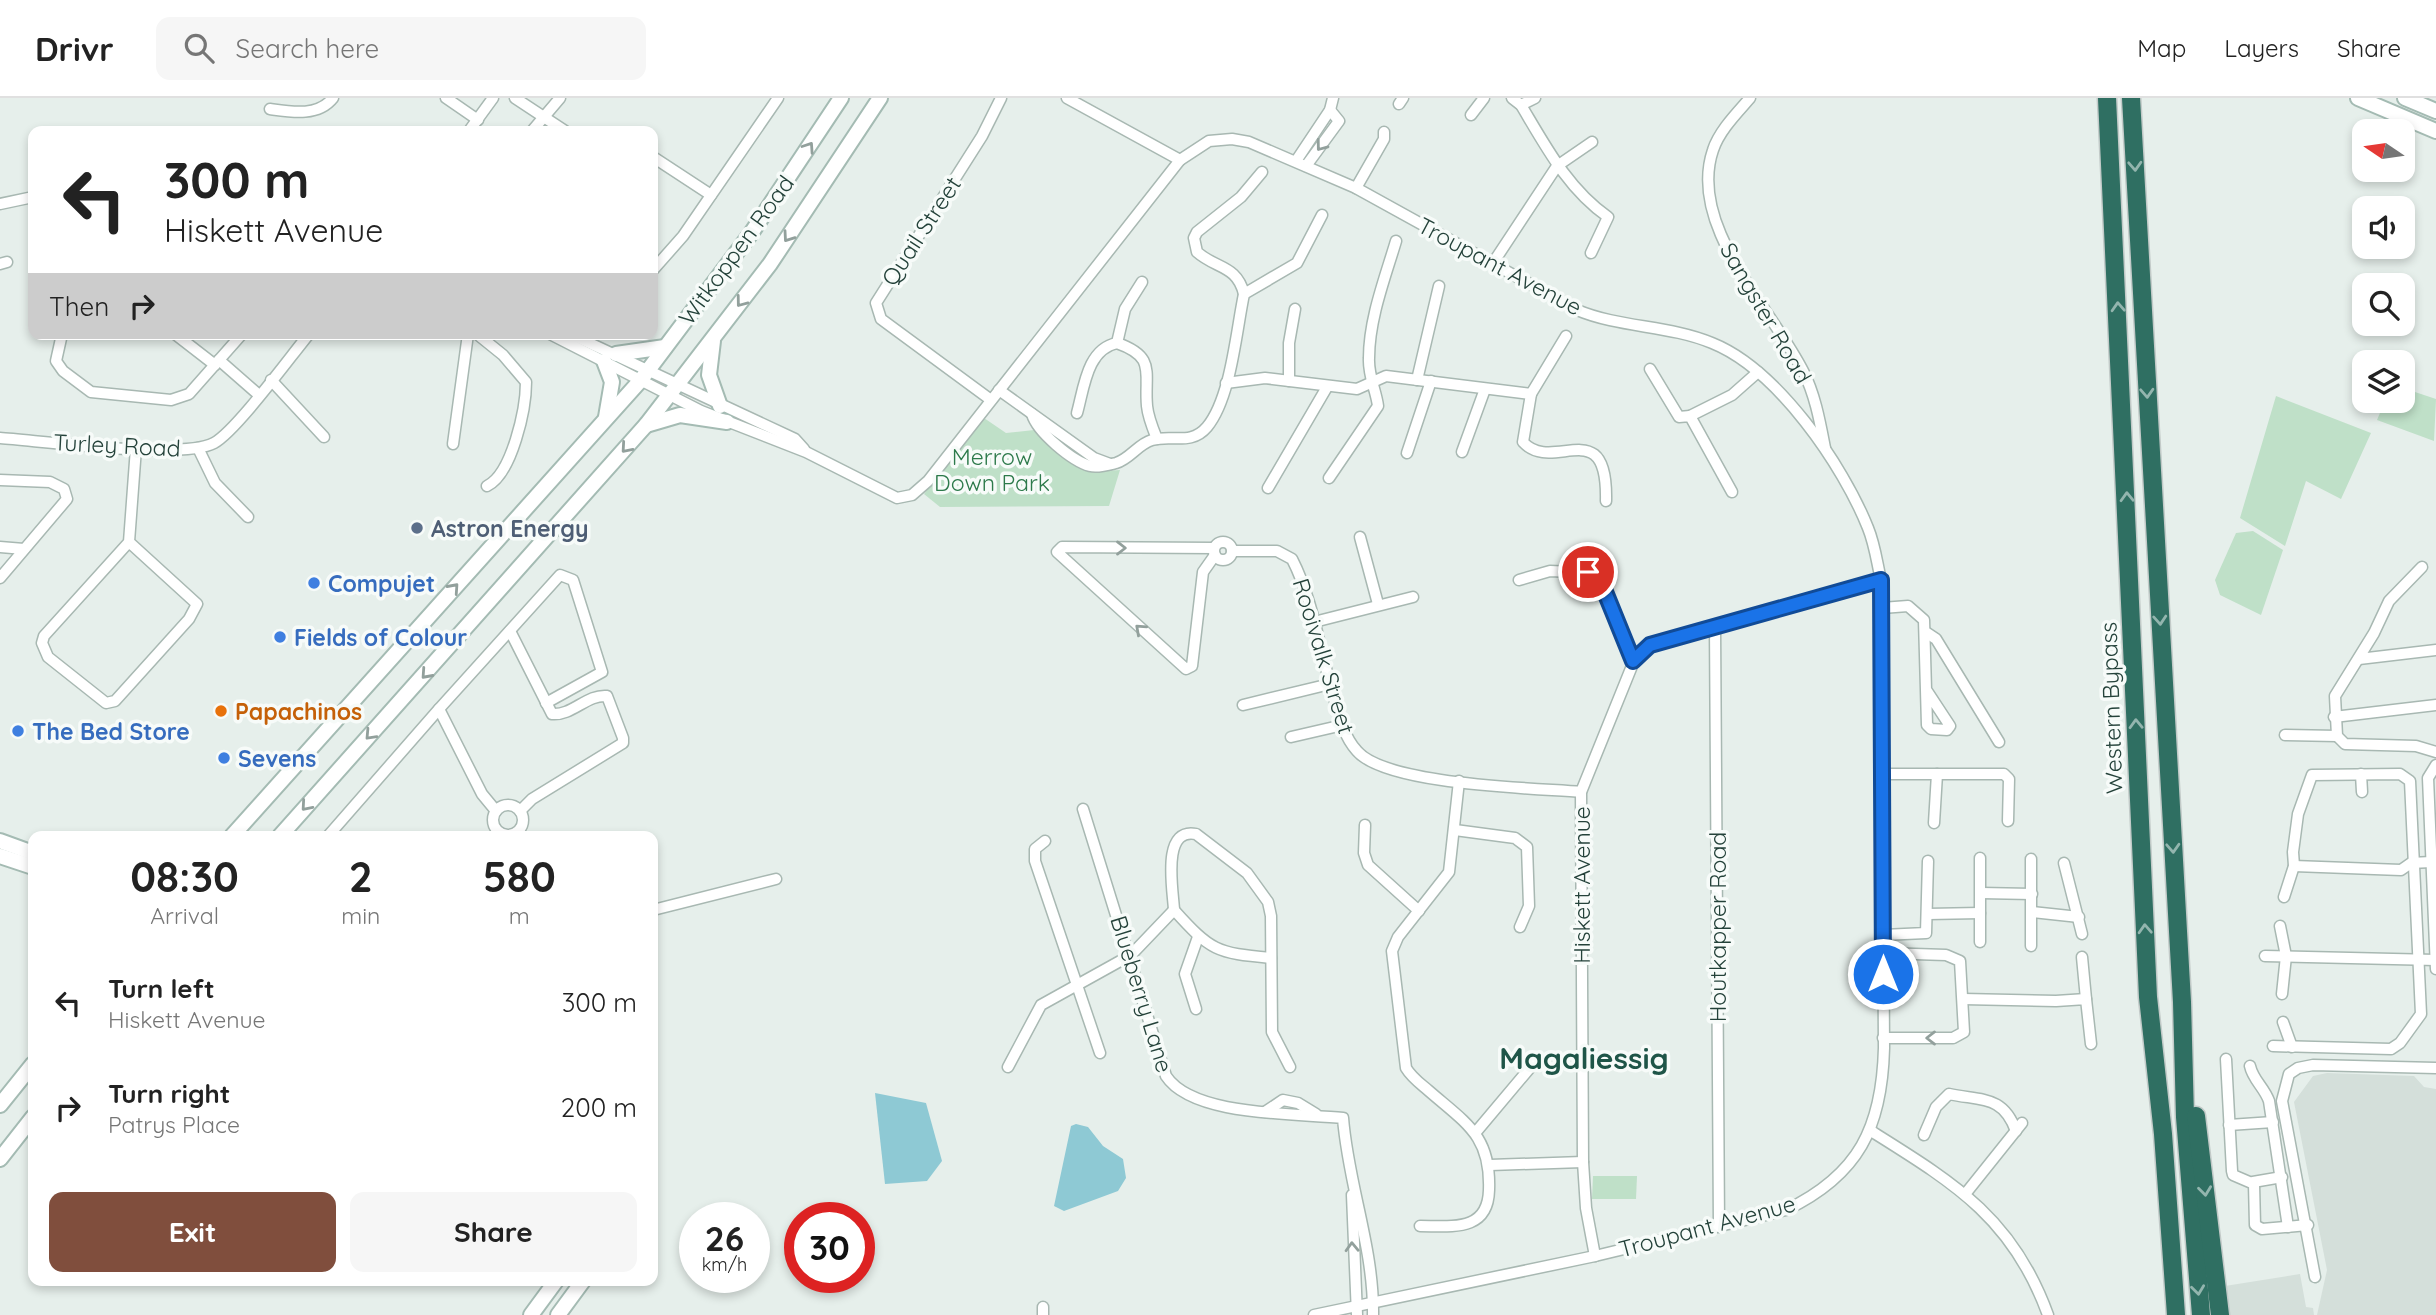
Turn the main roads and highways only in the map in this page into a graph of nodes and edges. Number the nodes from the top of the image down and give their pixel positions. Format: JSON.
{"nodes":[{"id":1,"x":841,"y":98,"type":"edge"},
{"id":2,"x":880,"y":98,"type":"edge"},
{"id":3,"x":2107,"y":98,"type":"edge"},
{"id":4,"x":2132,"y":98,"type":"edge"},
{"id":5,"x":2358,"y":98,"type":"edge"},
{"id":6,"x":2404,"y":98,"type":"edge"},
{"id":7,"x":2436,"y":111,"type":"edge"},
{"id":8,"x":2436,"y":131,"type":"edge"},
{"id":9,"x":713,"y":340,"type":"junction"},
{"id":10,"x":665,"y":347,"type":"junction"},
{"id":11,"x":720,"y":406,"type":"road end"},
{"id":12,"x":605,"y":422,"type":"junction"},
{"id":13,"x":727,"y":422,"type":"road end"},
{"id":14,"x":646,"y":425,"type":"junction"},
{"id":15,"x":235,"y":831,"type":"edge"},
{"id":16,"x":284,"y":831,"type":"edge"},
{"id":17,"x":0,"y":841,"type":"edge"},
{"id":18,"x":28,"y":851,"type":"edge"},
{"id":19,"x":0,"y":856,"type":"edge"},
{"id":20,"x":28,"y":865,"type":"edge"},
{"id":21,"x":2148,"y":997,"type":"junction"},
{"id":22,"x":2182,"y":1002,"type":"junction"},
{"id":23,"x":28,"y":1070,"type":"edge"},
{"id":24,"x":0,"y":1105,"type":"edge"},
{"id":25,"x":28,"y":1123,"type":"edge"},
{"id":26,"x":0,"y":1159,"type":"edge"},
{"id":27,"x":552,"y":1286,"type":"edge"},
{"id":28,"x":579,"y":1286,"type":"edge"},
{"id":29,"x":531,"y":1315,"type":"edge"},
{"id":30,"x":558,"y":1315,"type":"edge"},
{"id":31,"x":2164,"y":1315,"type":"edge"},
{"id":32,"x":2176,"y":1315,"type":"edge"},
{"id":33,"x":2201,"y":1315,"type":"edge"},
{"id":34,"x":2220,"y":1315,"type":"edge"}],
"edges":[{"from":10,"to":1,"type":"main road","name":"Witkoppen Road","one_way":true},
{"from":2,"to":9,"type":"main road","name":"Witkoppen Road","one_way":true},
{"from":21,"to":3,"type":"highway","name":"Western Bypass","one_way":true},
{"from":4,"to":22,"type":"highway","one_way":true},
{"from":5,"to":8,"type":"main road"},
{"from":6,"to":7,"type":"main road"},
{"from":9,"to":11,"type":"main road"},
{"from":9,"to":14,"type":"main road","name":"Witkoppen Road"},
{"from":10,"to":12,"type":"main road","name":"Witkoppen Road"},
{"from":10,"to":12,"type":"main road"},
{"from":15,"to":12,"type":"main road","name":"Witkoppen Road","one_way":true},
{"from":13,"to":14,"type":"main road"},
{"from":14,"to":16,"type":"main road","name":"Witkoppen Road","one_way":true},
{"from":17,"to":18,"type":"main road"},
{"from":19,"to":20,"type":"main road"},
{"from":21,"to":31,"type":"highway"},
{"from":21,"to":32,"type":"highway","name":"Western Bypass"},
{"from":22,"to":33,"type":"highway","one_way":true},
{"from":22,"to":34,"type":"highway","one_way":true},
{"from":23,"to":24,"type":"main road"},
{"from":25,"to":26,"type":"main road"},
{"from":27,"to":29,"type":"main road"},
{"from":28,"to":30,"type":"main road"}]}
